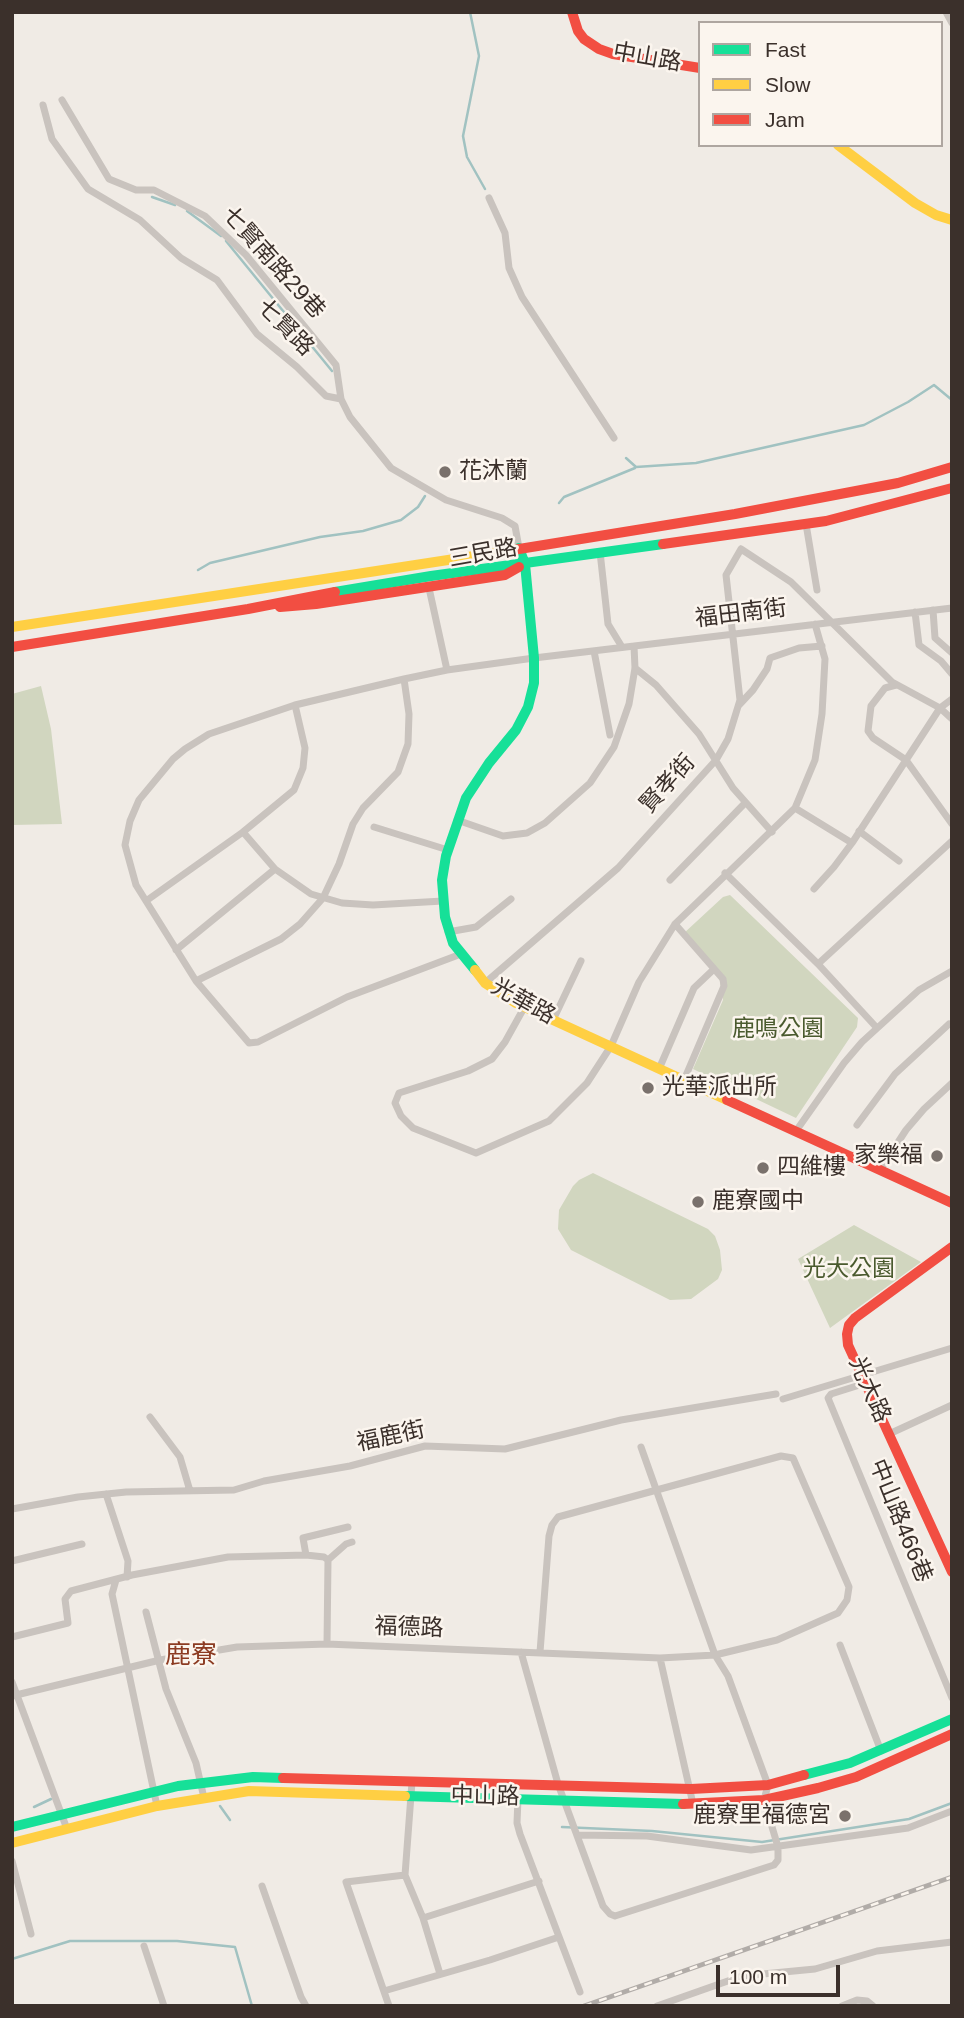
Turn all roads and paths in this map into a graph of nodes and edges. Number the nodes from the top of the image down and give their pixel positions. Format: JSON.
{"nodes":[{"id":1,"x":572,"y":12,"type":"edge"},
{"id":2,"x":946,"y":12,"type":"edge"},
{"id":3,"x":952,"y":23,"type":"edge"},
{"id":4,"x":698,"y":68,"type":"edge"},
{"id":5,"x":62,"y":100,"type":"dead end"},
{"id":6,"x":43,"y":105,"type":"dead end"},
{"id":7,"x":841,"y":147,"type":"edge"},
{"id":8,"x":489,"y":198,"type":"dead end"},
{"id":9,"x":952,"y":220,"type":"edge"},
{"id":10,"x":341,"y":399,"type":"junction"},
{"id":11,"x":614,"y":438,"type":"dead end"},
{"id":12,"x":949,"y":468,"type":"edge"},
{"id":13,"x":952,"y":482,"type":"edge"},
{"id":14,"x":952,"y":488,"type":"edge"},
{"id":15,"x":735,"y":514,"type":"junction"},
{"id":16,"x":806,"y":524,"type":"junction"},
{"id":17,"x":740,"y":532,"type":"junction"},
{"id":18,"x":519,"y":548,"type":"junction"},
{"id":19,"x":741,"y":549,"type":"junction"},
{"id":20,"x":600,"y":552,"type":"junction"},
{"id":21,"x":524,"y":564,"type":"junction"},
{"id":22,"x":429,"y":588,"type":"junction"},
{"id":23,"x":817,"y":590,"type":"dead end"},
{"id":24,"x":952,"y":608,"type":"edge"},
{"id":25,"x":126,"y":610,"type":"junction"},
{"id":26,"x":248,"y":610,"type":"junction"},
{"id":27,"x":933,"y":610,"type":"junction"},
{"id":28,"x":915,"y":612,"type":"junction"},
{"id":29,"x":832,"y":622,"type":"junction"},
{"id":30,"x":815,"y":624,"type":"junction"},
{"id":31,"x":12,"y":627,"type":"edge"},
{"id":32,"x":130,"y":629,"type":"junction"},
{"id":33,"x":732,"y":634,"type":"junction"},
{"id":34,"x":634,"y":646,"type":"junction"},
{"id":35,"x":822,"y":646,"type":"junction"},
{"id":36,"x":12,"y":647,"type":"edge"},
{"id":37,"x":622,"y":647,"type":"junction"},
{"id":38,"x":594,"y":651,"type":"junction"},
{"id":39,"x":952,"y":653,"type":"edge"},
{"id":40,"x":534,"y":658,"type":"junction"},
{"id":41,"x":635,"y":668,"type":"junction"},
{"id":42,"x":447,"y":670,"type":"junction"},
{"id":43,"x":952,"y":674,"type":"edge"},
{"id":44,"x":404,"y":679,"type":"junction"},
{"id":45,"x":896,"y":685,"type":"junction"},
{"id":46,"x":952,"y":699,"type":"edge"},
{"id":47,"x":295,"y":705,"type":"junction"},
{"id":48,"x":737,"y":707,"type":"junction"},
{"id":49,"x":940,"y":708,"type":"junction"},
{"id":50,"x":952,"y":719,"type":"edge"},
{"id":51,"x":610,"y":735,"type":"dead end"},
{"id":52,"x":716,"y":760,"type":"junction"},
{"id":53,"x":906,"y":760,"type":"junction"},
{"id":54,"x":745,"y":803,"type":"junction"},
{"id":55,"x":795,"y":808,"type":"junction"},
{"id":56,"x":457,"y":820,"type":"junction"},
{"id":57,"x":952,"y":824,"type":"edge"},
{"id":58,"x":374,"y":827,"type":"dead end"},
{"id":59,"x":859,"y":831,"type":"junction"},
{"id":60,"x":243,"y":832,"type":"junction"},
{"id":61,"x":772,"y":832,"type":"junction"},
{"id":62,"x":952,"y":841,"type":"edge"},
{"id":63,"x":852,"y":843,"type":"junction"},
{"id":64,"x":448,"y":850,"type":"junction"},
{"id":65,"x":899,"y":861,"type":"dead end"},
{"id":66,"x":275,"y":869,"type":"junction"},
{"id":67,"x":725,"y":873,"type":"junction"},
{"id":68,"x":670,"y":880,"type":"dead end"},
{"id":69,"x":814,"y":889,"type":"dead end"},
{"id":70,"x":323,"y":898,"type":"junction"},
{"id":71,"x":511,"y":899,"type":"dead end"},
{"id":72,"x":146,"y":901,"type":"junction"},
{"id":73,"x":443,"y":901,"type":"junction"},
{"id":74,"x":676,"y":924,"type":"junction"},
{"id":75,"x":448,"y":932,"type":"junction"},
{"id":76,"x":176,"y":950,"type":"junction"},
{"id":77,"x":461,"y":954,"type":"junction"},
{"id":78,"x":581,"y":961,"type":"dead end"},
{"id":79,"x":818,"y":964,"type":"junction"},
{"id":80,"x":714,"y":969,"type":"junction"},
{"id":81,"x":952,"y":971,"type":"edge"},
{"id":82,"x":196,"y":981,"type":"junction"},
{"id":83,"x":485,"y":983,"type":"junction"},
{"id":84,"x":525,"y":1006,"type":"junction"},
{"id":85,"x":553,"y":1020,"type":"junction"},
{"id":86,"x":949,"y":1024,"type":"dead end"},
{"id":87,"x":877,"y":1028,"type":"junction"},
{"id":88,"x":611,"y":1046,"type":"junction"},
{"id":89,"x":659,"y":1069,"type":"junction"},
{"id":90,"x":684,"y":1080,"type":"junction"},
{"id":91,"x":952,"y":1083,"type":"edge"},
{"id":92,"x":857,"y":1125,"type":"dead end"},
{"id":93,"x":796,"y":1131,"type":"junction"},
{"id":94,"x":880,"y":1170,"type":"junction"},
{"id":95,"x":952,"y":1203,"type":"edge"},
{"id":96,"x":952,"y":1247,"type":"edge"},
{"id":97,"x":952,"y":1348,"type":"edge"},
{"id":98,"x":864,"y":1379,"type":"junction"},
{"id":99,"x":952,"y":1405,"type":"edge"},
{"id":100,"x":150,"y":1417,"type":"dead end"},
{"id":101,"x":889,"y":1434,"type":"junction"},
{"id":102,"x":641,"y":1447,"type":"dead end"},
{"id":103,"x":657,"y":1489,"type":"junction"},
{"id":104,"x":190,"y":1491,"type":"junction"},
{"id":105,"x":106,"y":1494,"type":"junction"},
{"id":106,"x":12,"y":1509,"type":"edge"},
{"id":107,"x":348,"y":1527,"type":"dead end"},
{"id":108,"x":352,"y":1542,"type":"dead end"},
{"id":109,"x":82,"y":1544,"type":"dead end"},
{"id":110,"x":306,"y":1555,"type":"junction"},
{"id":111,"x":328,"y":1560,"type":"junction"},
{"id":112,"x":12,"y":1561,"type":"edge"},
{"id":113,"x":951,"y":1568,"type":"edge"},
{"id":114,"x":127,"y":1577,"type":"junction"},
{"id":115,"x":116,"y":1580,"type":"junction"},
{"id":116,"x":146,"y":1612,"type":"dead end"},
{"id":117,"x":12,"y":1637,"type":"edge"},
{"id":118,"x":327,"y":1644,"type":"junction"},
{"id":119,"x":840,"y":1645,"type":"dead end"},
{"id":120,"x":521,"y":1652,"type":"junction"},
{"id":121,"x":540,"y":1653,"type":"junction"},
{"id":122,"x":715,"y":1655,"type":"junction"},
{"id":123,"x":660,"y":1658,"type":"junction"},
{"id":124,"x":160,"y":1660,"type":"junction"},
{"id":125,"x":128,"y":1668,"type":"junction"},
{"id":126,"x":12,"y":1682,"type":"edge"},
{"id":127,"x":14,"y":1696,"type":"edge"},
{"id":128,"x":952,"y":1698,"type":"edge"},
{"id":129,"x":952,"y":1719,"type":"edge"},
{"id":130,"x":952,"y":1734,"type":"edge"},
{"id":131,"x":881,"y":1751,"type":"junction"},
{"id":132,"x":412,"y":1782,"type":"junction"},
{"id":133,"x":200,"y":1783,"type":"junction"},
{"id":134,"x":558,"y":1784,"type":"junction"},
{"id":135,"x":768,"y":1785,"type":"junction"},
{"id":136,"x":691,"y":1789,"type":"junction"},
{"id":137,"x":154,"y":1792,"type":"junction"},
{"id":138,"x":412,"y":1796,"type":"junction"},
{"id":139,"x":204,"y":1798,"type":"junction"},
{"id":140,"x":518,"y":1798,"type":"junction"},
{"id":141,"x":563,"y":1799,"type":"junction"},
{"id":142,"x":764,"y":1800,"type":"junction"},
{"id":143,"x":692,"y":1804,"type":"junction"},
{"id":144,"x":158,"y":1806,"type":"junction"},
{"id":145,"x":952,"y":1811,"type":"edge"},
{"id":146,"x":61,"y":1815,"type":"junction"},
{"id":147,"x":12,"y":1827,"type":"edge"},
{"id":148,"x":67,"y":1829,"type":"junction"},
{"id":149,"x":577,"y":1835,"type":"junction"},
{"id":150,"x":12,"y":1843,"type":"edge"},
{"id":151,"x":778,"y":1847,"type":"junction"},
{"id":152,"x":12,"y":1861,"type":"edge"},
{"id":153,"x":405,"y":1875,"type":"junction"},
{"id":154,"x":539,"y":1881,"type":"junction"},
{"id":155,"x":262,"y":1886,"type":"dead end"},
{"id":156,"x":423,"y":1918,"type":"junction"},
{"id":157,"x":31,"y":1934,"type":"dead end"},
{"id":158,"x":559,"y":1937,"type":"junction"},
{"id":159,"x":952,"y":1942,"type":"edge"},
{"id":160,"x":144,"y":1946,"type":"dead end"},
{"id":161,"x":440,"y":1974,"type":"junction"},
{"id":162,"x":384,"y":1990,"type":"junction"},
{"id":163,"x":580,"y":1992,"type":"dead end"},
{"id":164,"x":164,"y":2006,"type":"edge"},
{"id":165,"x":306,"y":2006,"type":"edge"},
{"id":166,"x":389,"y":2006,"type":"edge"},
{"id":167,"x":657,"y":2006,"type":"edge"},
{"id":168,"x":842,"y":2006,"type":"edge"},
{"id":169,"x":873,"y":2006,"type":"edge"}],
"edges":[{"from":1,"to":4,"type":"street","name":"中山路"},
{"from":2,"to":3,"type":"street"},
{"from":5,"to":10,"type":"street","name":"七賢南路29巷"},
{"from":6,"to":10,"type":"street","name":"七賢路"},
{"from":7,"to":9,"type":"street"},
{"from":8,"to":11,"type":"street"},
{"from":10,"to":18,"type":"street","name":"七賢路"},
{"from":12,"to":13,"type":"street"},
{"from":12,"to":15,"type":"street","name":"三民路"},
{"from":14,"to":16,"type":"street","name":"三民路"},
{"from":15,"to":17,"type":"street"},
{"from":15,"to":18,"type":"street","name":"三民路"},
{"from":16,"to":17,"type":"street","name":"三民路"},
{"from":16,"to":23,"type":"street"},
{"from":17,"to":19,"type":"street"},
{"from":17,"to":20,"type":"street","name":"三民路"},
{"from":18,"to":21,"type":"street","name":"光華路"},
{"from":18,"to":25,"type":"street","name":"三民路"},
{"from":19,"to":29,"type":"street"},
{"from":19,"to":33,"type":"street","name":"賢孝街"},
{"from":20,"to":21,"type":"street","name":"三民路"},
{"from":20,"to":37,"type":"street"},
{"from":21,"to":22,"type":"street","name":"三民路"},
{"from":21,"to":26,"type":"street","name":"三民路"},
{"from":21,"to":40,"type":"street","name":"光華路"},
{"from":22,"to":26,"type":"street","name":"三民路"},
{"from":22,"to":42,"type":"street"},
{"from":24,"to":27,"type":"street","name":"福田南街"},
{"from":25,"to":31,"type":"street","name":"三民路"},
{"from":25,"to":32,"type":"street"},
{"from":26,"to":32,"type":"street","name":"三民路"},
{"from":27,"to":28,"type":"street","name":"福田南街"},
{"from":27,"to":39,"type":"street"},
{"from":28,"to":29,"type":"street","name":"福田南街"},
{"from":28,"to":43,"type":"street"},
{"from":29,"to":30,"type":"street","name":"福田南街"},
{"from":29,"to":45,"type":"street"},
{"from":30,"to":33,"type":"street","name":"福田南街"},
{"from":30,"to":35,"type":"street"},
{"from":32,"to":36,"type":"street","name":"三民路"},
{"from":33,"to":34,"type":"street","name":"福田南街"},
{"from":33,"to":48,"type":"street","name":"賢孝街"},
{"from":34,"to":37,"type":"street","name":"福田南街"},
{"from":34,"to":41,"type":"street"},
{"from":35,"to":48,"type":"street"},
{"from":35,"to":55,"type":"street"},
{"from":37,"to":38,"type":"street","name":"福田南街"},
{"from":38,"to":40,"type":"street","name":"福田南街"},
{"from":38,"to":51,"type":"street"},
{"from":40,"to":42,"type":"street","name":"福田南街"},
{"from":40,"to":56,"type":"street","name":"光華路"},
{"from":41,"to":52,"type":"street"},
{"from":41,"to":56,"type":"street"},
{"from":42,"to":44,"type":"street","name":"福田南街"},
{"from":44,"to":47,"type":"street","name":"福田南街"},
{"from":44,"to":70,"type":"street"},
{"from":45,"to":49,"type":"street"},
{"from":45,"to":53,"type":"street"},
{"from":46,"to":49,"type":"street"},
{"from":47,"to":60,"type":"street"},
{"from":47,"to":72,"type":"street","name":"福田南街"},
{"from":48,"to":52,"type":"street","name":"賢孝街"},
{"from":49,"to":50,"type":"street"},
{"from":49,"to":53,"type":"street"},
{"from":52,"to":54,"type":"street"},
{"from":52,"to":83,"type":"street","name":"賢孝街"},
{"from":53,"to":57,"type":"street"},
{"from":53,"to":59,"type":"street"},
{"from":54,"to":61,"type":"street"},
{"from":54,"to":68,"type":"street"},
{"from":55,"to":61,"type":"street"},
{"from":55,"to":63,"type":"street"},
{"from":56,"to":64,"type":"street","name":"光華路"},
{"from":58,"to":64,"type":"street"},
{"from":59,"to":63,"type":"street"},
{"from":59,"to":65,"type":"street"},
{"from":60,"to":66,"type":"street"},
{"from":60,"to":72,"type":"street"},
{"from":61,"to":67,"type":"street"},
{"from":62,"to":79,"type":"street"},
{"from":63,"to":69,"type":"street"},
{"from":64,"to":73,"type":"street","name":"光華路"},
{"from":66,"to":70,"type":"street"},
{"from":66,"to":76,"type":"street"},
{"from":67,"to":74,"type":"street"},
{"from":67,"to":79,"type":"street"},
{"from":70,"to":73,"type":"street"},
{"from":70,"to":82,"type":"street"},
{"from":71,"to":75,"type":"street"},
{"from":72,"to":76,"type":"street","name":"福田南街"},
{"from":73,"to":75,"type":"street","name":"光華路"},
{"from":74,"to":80,"type":"street"},
{"from":74,"to":88,"type":"street"},
{"from":75,"to":77,"type":"street","name":"光華路"},
{"from":76,"to":82,"type":"street","name":"福田南街"},
{"from":77,"to":82,"type":"street","name":"福田南街"},
{"from":77,"to":83,"type":"street","name":"光華路"},
{"from":78,"to":85,"type":"street"},
{"from":79,"to":87,"type":"street"},
{"from":80,"to":89,"type":"street"},
{"from":80,"to":90,"type":"street"},
{"from":81,"to":87,"type":"street"},
{"from":83,"to":84,"type":"street","name":"光華路"},
{"from":84,"to":85,"type":"street","name":"光華路"},
{"from":84,"to":88,"type":"street"},
{"from":85,"to":88,"type":"street","name":"光華路"},
{"from":86,"to":92,"type":"street"},
{"from":87,"to":93,"type":"street"},
{"from":88,"to":89,"type":"street","name":"光華路"},
{"from":89,"to":90,"type":"street","name":"光華路"},
{"from":90,"to":93,"type":"street","name":"光華路"},
{"from":91,"to":94,"type":"street"},
{"from":93,"to":94,"type":"street","name":"光華路"},
{"from":94,"to":95,"type":"street","name":"光華路"},
{"from":96,"to":98,"type":"street","name":"光大路"},
{"from":97,"to":98,"type":"street","name":"福鹿街"},
{"from":98,"to":101,"type":"street","name":"光大路"},
{"from":98,"to":104,"type":"street","name":"福鹿街"},
{"from":98,"to":128,"type":"street","name":"中山路466巷"},
{"from":99,"to":101,"type":"street"},
{"from":100,"to":104,"type":"street"},
{"from":101,"to":113,"type":"street","name":"光大路"},
{"from":102,"to":103,"type":"street"},
{"from":103,"to":121,"type":"street"},
{"from":103,"to":122,"type":"street"},
{"from":103,"to":122,"type":"street","name":"福德路"},
{"from":104,"to":105,"type":"street","name":"福鹿街"},
{"from":105,"to":106,"type":"street","name":"福鹿街"},
{"from":105,"to":114,"type":"street"},
{"from":107,"to":110,"type":"street"},
{"from":108,"to":111,"type":"street"},
{"from":109,"to":112,"type":"street"},
{"from":110,"to":111,"type":"street"},
{"from":110,"to":114,"type":"street"},
{"from":111,"to":118,"type":"street"},
{"from":114,"to":115,"type":"street"},
{"from":115,"to":117,"type":"street"},
{"from":115,"to":125,"type":"street"},
{"from":116,"to":124,"type":"street"},
{"from":118,"to":120,"type":"street","name":"福德路"},
{"from":118,"to":124,"type":"street","name":"福德路"},
{"from":119,"to":131,"type":"street"},
{"from":120,"to":121,"type":"street","name":"福德路"},
{"from":120,"to":134,"type":"street"},
{"from":121,"to":123,"type":"street","name":"福德路"},
{"from":122,"to":123,"type":"street","name":"福德路"},
{"from":122,"to":135,"type":"street"},
{"from":123,"to":136,"type":"street"},
{"from":124,"to":125,"type":"street","name":"福德路"},
{"from":124,"to":133,"type":"street"},
{"from":125,"to":127,"type":"street","name":"福德路"},
{"from":125,"to":137,"type":"street"},
{"from":126,"to":127,"type":"street"},
{"from":127,"to":146,"type":"street"},
{"from":129,"to":131,"type":"street","name":"中山路"},
{"from":130,"to":142,"type":"street","name":"中山路"},
{"from":131,"to":135,"type":"street","name":"中山路"},
{"from":132,"to":133,"type":"street","name":"中山路"},
{"from":132,"to":134,"type":"street","name":"中山路"},
{"from":132,"to":138,"type":"street"},
{"from":133,"to":137,"type":"street","name":"中山路"},
{"from":133,"to":139,"type":"street"},
{"from":134,"to":136,"type":"street","name":"中山路"},
{"from":134,"to":141,"type":"street"},
{"from":135,"to":136,"type":"street","name":"中山路"},
{"from":135,"to":142,"type":"street"},
{"from":136,"to":143,"type":"street"},
{"from":137,"to":144,"type":"street"},
{"from":137,"to":146,"type":"street","name":"中山路"},
{"from":138,"to":139,"type":"street","name":"中山路"},
{"from":138,"to":140,"type":"street","name":"中山路"},
{"from":138,"to":153,"type":"street"},
{"from":139,"to":144,"type":"street","name":"中山路"},
{"from":140,"to":141,"type":"street","name":"中山路"},
{"from":140,"to":154,"type":"street"},
{"from":141,"to":143,"type":"street","name":"中山路"},
{"from":141,"to":149,"type":"street"},
{"from":142,"to":143,"type":"street","name":"中山路"},
{"from":142,"to":151,"type":"street"},
{"from":144,"to":148,"type":"street","name":"中山路"},
{"from":145,"to":151,"type":"street"},
{"from":146,"to":147,"type":"street","name":"中山路"},
{"from":146,"to":148,"type":"street"},
{"from":148,"to":150,"type":"street","name":"中山路"},
{"from":149,"to":151,"type":"street"},
{"from":149,"to":151,"type":"street"},
{"from":152,"to":157,"type":"street"},
{"from":153,"to":156,"type":"street"},
{"from":153,"to":162,"type":"street"},
{"from":154,"to":156,"type":"street"},
{"from":154,"to":158,"type":"street"},
{"from":155,"to":165,"type":"street"},
{"from":156,"to":161,"type":"street"},
{"from":158,"to":161,"type":"street"},
{"from":158,"to":163,"type":"street"},
{"from":159,"to":167,"type":"street"},
{"from":160,"to":164,"type":"street"},
{"from":161,"to":162,"type":"street"},
{"from":162,"to":166,"type":"street"},
{"from":168,"to":169,"type":"street"}]}
